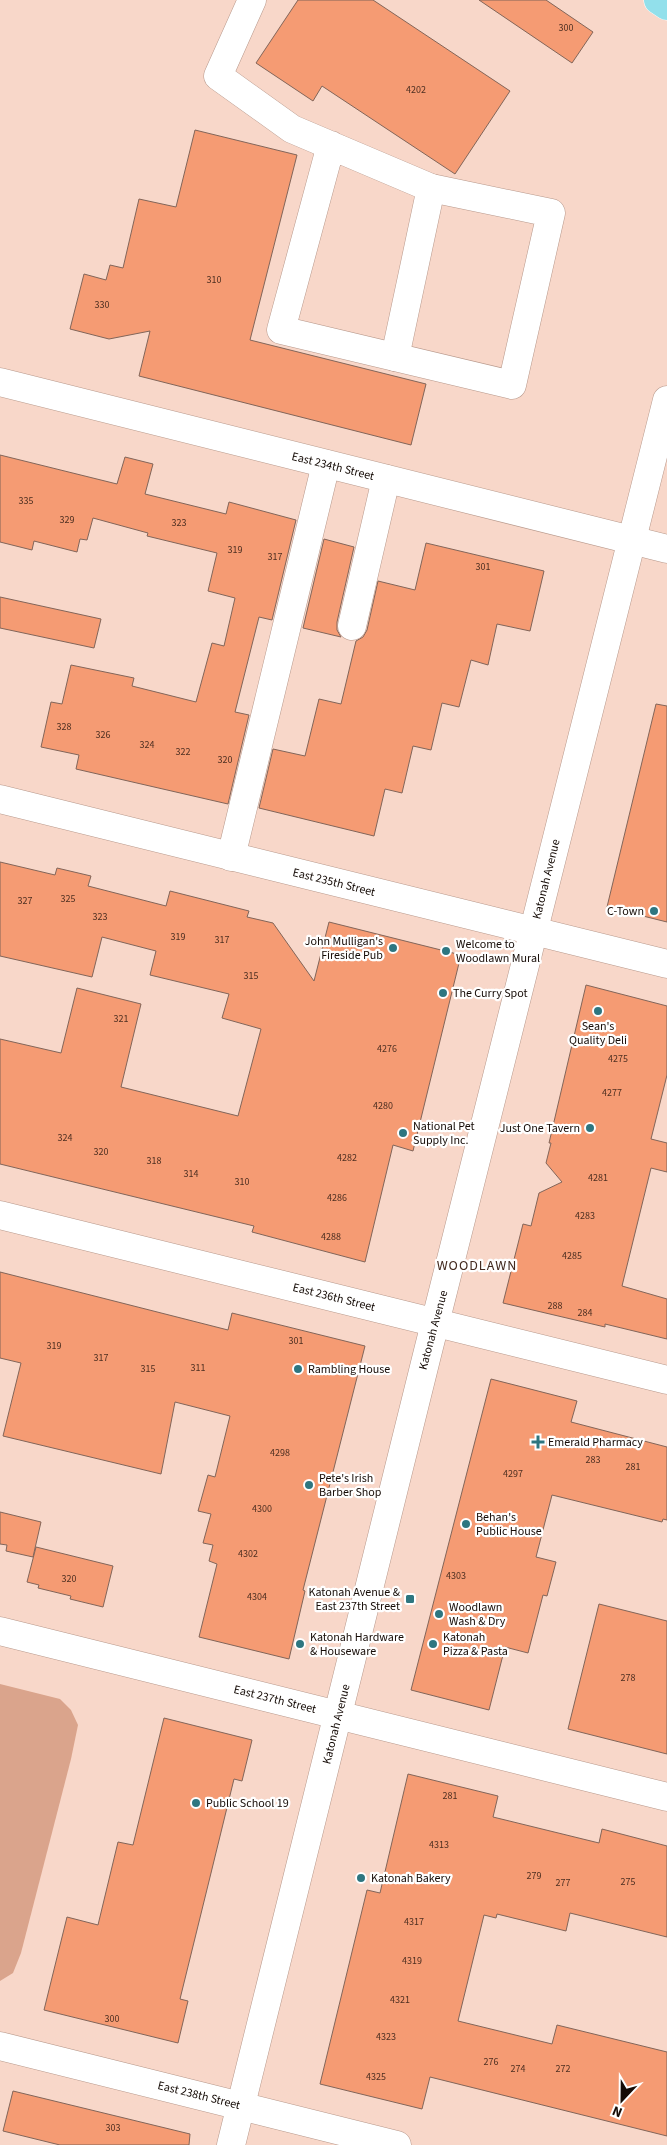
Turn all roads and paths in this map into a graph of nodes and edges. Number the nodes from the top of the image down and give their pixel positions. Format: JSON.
{"nodes":[{"id":1,"x":252,"y":0,"type":"edge"},
{"id":2,"x":658,"y":0,"type":"edge"},
{"id":3,"x":667,"y":6,"type":"edge"},
{"id":4,"x":331,"y":145,"type":"junction"},
{"id":5,"x":431,"y":188,"type":"junction"},
{"id":6,"x":395,"y":357,"type":"junction"},
{"id":7,"x":0,"y":382,"type":"edge"},
{"id":8,"x":667,"y":400,"type":"edge"},
{"id":9,"x":326,"y":464,"type":"junction"},
{"id":10,"x":386,"y":479,"type":"junction"},
{"id":11,"x":630,"y":540,"type":"junction"},
{"id":12,"x":667,"y":550,"type":"edge"},
{"id":13,"x":352,"y":626,"type":"dead end"},
{"id":14,"x":0,"y":799,"type":"edge"},
{"id":15,"x":232,"y":856,"type":"junction"},
{"id":16,"x":534,"y":931,"type":"junction"},
{"id":17,"x":667,"y":964,"type":"edge"},
{"id":18,"x":0,"y":1215,"type":"edge"},
{"id":19,"x":436,"y":1323,"type":"junction"},
{"id":20,"x":667,"y":1380,"type":"edge"},
{"id":21,"x":0,"y":1631,"type":"edge"},
{"id":22,"x":338,"y":1715,"type":"junction"},
{"id":23,"x":667,"y":1797,"type":"edge"},
{"id":24,"x":0,"y":2046,"type":"edge"},
{"id":25,"x":241,"y":2106,"type":"junction"},
{"id":26,"x":231,"y":2145,"type":"edge"},
{"id":27,"x":397,"y":2145,"type":"edge"}],
"edges":[{"from":1,"to":4,"type":"street"},
{"from":2,"to":3,"type":"main road"},
{"from":4,"to":5,"type":"street"},
{"from":4,"to":6,"type":"street"},
{"from":5,"to":6,"type":"street"},
{"from":5,"to":6,"type":"street"},
{"from":7,"to":9,"type":"street","name":"East 234th Street"},
{"from":8,"to":11,"type":"street","name":"Katonah Avenue"},
{"from":9,"to":10,"type":"street","name":"East 234th Street"},
{"from":9,"to":15,"type":"street"},
{"from":10,"to":11,"type":"street","name":"East 234th Street"},
{"from":10,"to":13,"type":"street"},
{"from":11,"to":12,"type":"street","name":"East 234th Street"},
{"from":11,"to":16,"type":"street","name":"Katonah Avenue"},
{"from":14,"to":15,"type":"street","name":"East 235th Street"},
{"from":15,"to":16,"type":"street","name":"East 235th Street"},
{"from":16,"to":17,"type":"street","name":"East 235th Street"},
{"from":16,"to":19,"type":"street","name":"Katonah Avenue"},
{"from":18,"to":19,"type":"street","name":"East 236th Street"},
{"from":19,"to":20,"type":"street","name":"East 236th Street"},
{"from":19,"to":22,"type":"street","name":"Katonah Avenue"},
{"from":21,"to":22,"type":"street","name":"East 237th Street"},
{"from":22,"to":23,"type":"street","name":"East 237th Street"},
{"from":22,"to":25,"type":"street","name":"Katonah Avenue"},
{"from":24,"to":25,"type":"street","name":"East 238th Street"},
{"from":25,"to":26,"type":"street","name":"Katonah Avenue"},
{"from":25,"to":27,"type":"street","name":"East 238th Street"}]}
